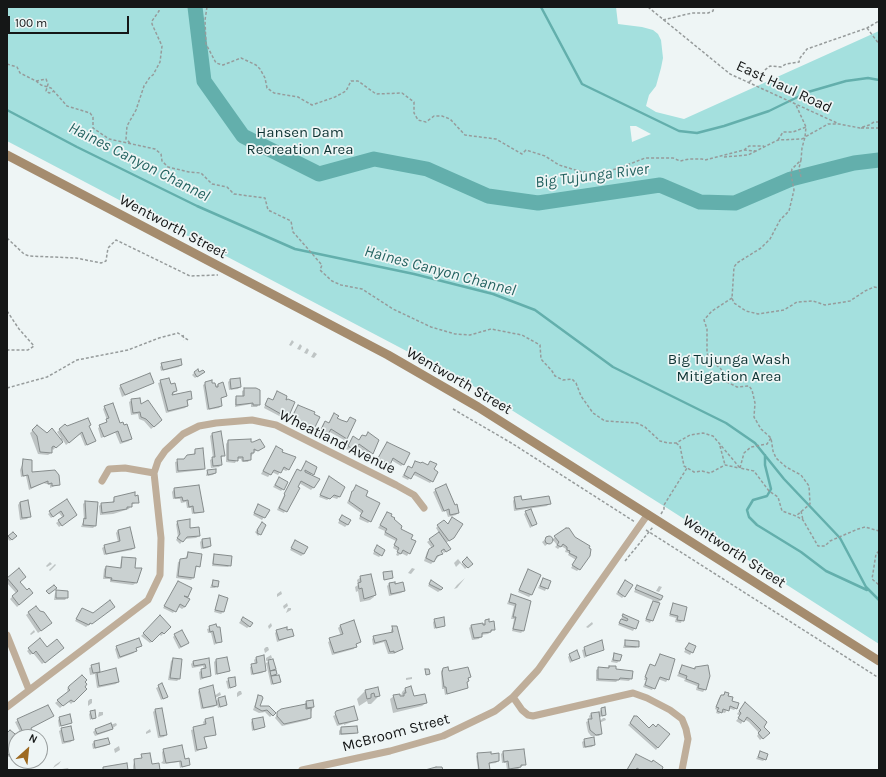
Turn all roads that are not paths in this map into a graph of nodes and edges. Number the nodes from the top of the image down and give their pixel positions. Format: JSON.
{"nodes":[{"id":1,"x":7,"y":155,"type":"edge"},
{"id":2,"x":154,"y":473,"type":"junction"},
{"id":3,"x":102,"y":481,"type":"dead end"},
{"id":4,"x":424,"y":508,"type":"dead end"},
{"id":5,"x":648,"y":514,"type":"junction"},
{"id":6,"x":7,"y":635,"type":"edge"},
{"id":7,"x":879,"y":661,"type":"edge"},
{"id":8,"x":29,"y":690,"type":"junction"},
{"id":9,"x":512,"y":697,"type":"junction"},
{"id":10,"x":7,"y":707,"type":"edge"},
{"id":11,"x":302,"y":770,"type":"edge"},
{"id":12,"x":682,"y":770,"type":"edge"}],
"edges":[{"from":1,"to":5,"type":"main road","name":"Wentworth Street"},
{"from":2,"to":3,"type":"street"},
{"from":2,"to":4,"type":"street","name":"Wheatland Avenue"},
{"from":2,"to":8,"type":"street"},
{"from":5,"to":7,"type":"main road","name":"Wentworth Street"},
{"from":5,"to":9,"type":"street"},
{"from":6,"to":8,"type":"street"},
{"from":8,"to":10,"type":"street"},
{"from":9,"to":11,"type":"street","name":"McBroom Street"},
{"from":9,"to":12,"type":"street"}]}
